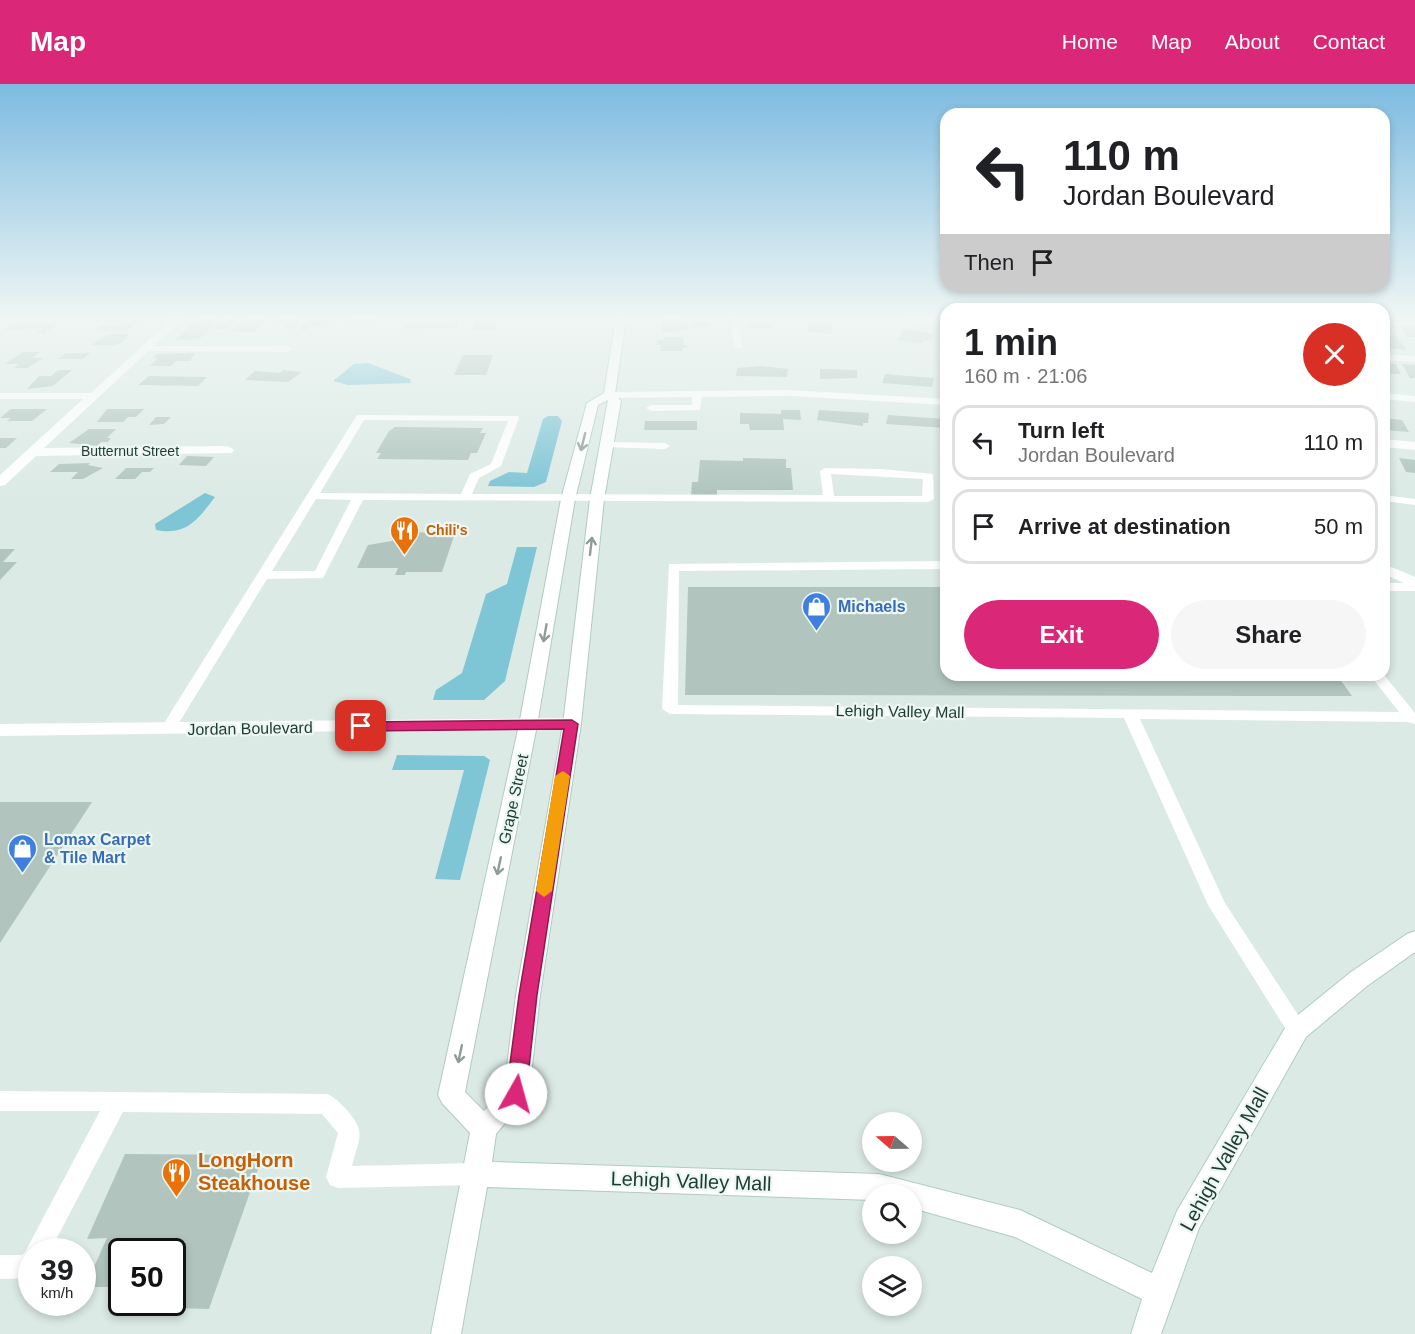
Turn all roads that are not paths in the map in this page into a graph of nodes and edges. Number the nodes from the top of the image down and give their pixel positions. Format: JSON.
{"nodes":[{"id":1,"x":115,"y":376,"type":"edge"},
{"id":2,"x":612,"y":376,"type":"edge"},
{"id":3,"x":697,"y":394,"type":"junction"},
{"id":4,"x":609,"y":395,"type":"junction"},
{"id":5,"x":0,"y":396,"type":"edge"},
{"id":6,"x":94,"y":396,"type":"junction"},
{"id":7,"x":1390,"y":397,"type":"edge"},
{"id":8,"x":1415,"y":399,"type":"edge"},
{"id":9,"x":940,"y":402,"type":"edge"},
{"id":10,"x":651,"y":408,"type":"dead end"},
{"id":11,"x":1390,"y":444,"type":"edge"},
{"id":12,"x":607,"y":445,"type":"junction"},
{"id":13,"x":665,"y":446,"type":"dead end"},
{"id":14,"x":1415,"y":446,"type":"edge"},
{"id":15,"x":228,"y":450,"type":"dead end"},
{"id":16,"x":33,"y":452,"type":"junction"},
{"id":17,"x":0,"y":482,"type":"edge"},
{"id":18,"x":313,"y":496,"type":"junction"},
{"id":19,"x":359,"y":496,"type":"junction"},
{"id":20,"x":465,"y":498,"type":"junction"},
{"id":21,"x":568,"y":499,"type":"junction"},
{"id":22,"x":597,"y":499,"type":"junction"},
{"id":23,"x":829,"y":499,"type":"junction"},
{"id":24,"x":1390,"y":499,"type":"edge"},
{"id":25,"x":1415,"y":501,"type":"edge"},
{"id":26,"x":940,"y":565,"type":"edge"},
{"id":27,"x":1390,"y":571,"type":"edge"},
{"id":28,"x":264,"y":575,"type":"junction"},
{"id":29,"x":1415,"y":585,"type":"edge"},
{"id":30,"x":1390,"y":587,"type":"edge"},
{"id":31,"x":1382,"y":681,"type":"edge"},
{"id":32,"x":1130,"y":714,"type":"junction"},
{"id":33,"x":1412,"y":720,"type":"edge"},
{"id":34,"x":572,"y":724,"type":"junction"},
{"id":35,"x":528,"y":725,"type":"junction"},
{"id":36,"x":169,"y":728,"type":"junction"},
{"id":37,"x":0,"y":730,"type":"edge"},
{"id":38,"x":1415,"y":940,"type":"edge"},
{"id":39,"x":1297,"y":1030,"type":"junction"},
{"id":40,"x":0,"y":1101,"type":"edge"},
{"id":41,"x":117,"y":1102,"type":"junction"},
{"id":42,"x":484,"y":1129,"type":"junction"},
{"id":43,"x":474,"y":1174,"type":"junction"},
{"id":44,"x":862,"y":1185,"type":"edge"},
{"id":45,"x":922,"y":1198,"type":"edge"},
{"id":46,"x":44,"y":1238,"type":"edge"},
{"id":47,"x":0,"y":1267,"type":"edge"},
{"id":48,"x":18,"y":1267,"type":"edge"},
{"id":49,"x":1159,"y":1292,"type":"junction"},
{"id":50,"x":446,"y":1334,"type":"edge"},
{"id":51,"x":1146,"y":1334,"type":"edge"}],
"edges":[{"from":1,"to":6,"type":"street"},
{"from":2,"to":4,"type":"street"},
{"from":3,"to":4,"type":"street"},
{"from":3,"to":9,"type":"street"},
{"from":3,"to":10,"type":"lane"},
{"from":4,"to":12,"type":"street"},
{"from":4,"to":21,"type":"street","name":"Grape Street","one_way":true},
{"from":5,"to":6,"type":"street"},
{"from":6,"to":16,"type":"street"},
{"from":7,"to":8,"type":"lane"},
{"from":11,"to":14,"type":"street"},
{"from":12,"to":13,"type":"lane"},
{"from":12,"to":22,"type":"street"},
{"from":15,"to":16,"type":"street","name":"Butternut Street"},
{"from":16,"to":17,"type":"street"},
{"from":18,"to":19,"type":"lane"},
{"from":18,"to":20,"type":"lane"},
{"from":18,"to":28,"type":"lane"},
{"from":19,"to":20,"type":"lane"},
{"from":19,"to":28,"type":"lane"},
{"from":20,"to":21,"type":"lane"},
{"from":21,"to":22,"type":"lane"},
{"from":21,"to":35,"type":"street","name":"Grape Street","one_way":true},
{"from":22,"to":23,"type":"lane"},
{"from":34,"to":22,"type":"street","one_way":true},
{"from":23,"to":23,"type":"lane"},
{"from":24,"to":25,"type":"lane"},
{"from":26,"to":32,"type":"lane","name":"Lehigh Valley Mall"},
{"from":27,"to":29,"type":"street"},
{"from":28,"to":36,"type":"lane"},
{"from":29,"to":30,"type":"lane"},
{"from":31,"to":33,"type":"lane","name":"Lehigh Valley Mall"},
{"from":32,"to":33,"type":"lane","name":"Lehigh Valley Mall"},
{"from":32,"to":39,"type":"lane"},
{"from":34,"to":35,"type":"street","name":"Jordan Boulevard"},
{"from":34,"to":42,"type":"street"},
{"from":35,"to":36,"type":"street","name":"Jordan Boulevard"},
{"from":35,"to":42,"type":"street","name":"Grape Street","one_way":true},
{"from":36,"to":37,"type":"street","name":"Jordan Boulevard"},
{"from":38,"to":39,"type":"street","name":"Lehigh Valley Mall"},
{"from":39,"to":49,"type":"street","name":"Lehigh Valley Mall"},
{"from":40,"to":41,"type":"lane"},
{"from":41,"to":43,"type":"lane"},
{"from":41,"to":46,"type":"lane"},
{"from":42,"to":43,"type":"street"},
{"from":43,"to":44,"type":"street","name":"Lehigh Valley Mall"},
{"from":43,"to":50,"type":"street"},
{"from":45,"to":49,"type":"street"},
{"from":47,"to":48,"type":"lane"},
{"from":49,"to":51,"type":"street","name":"Lehigh Valley Mall"}]}
